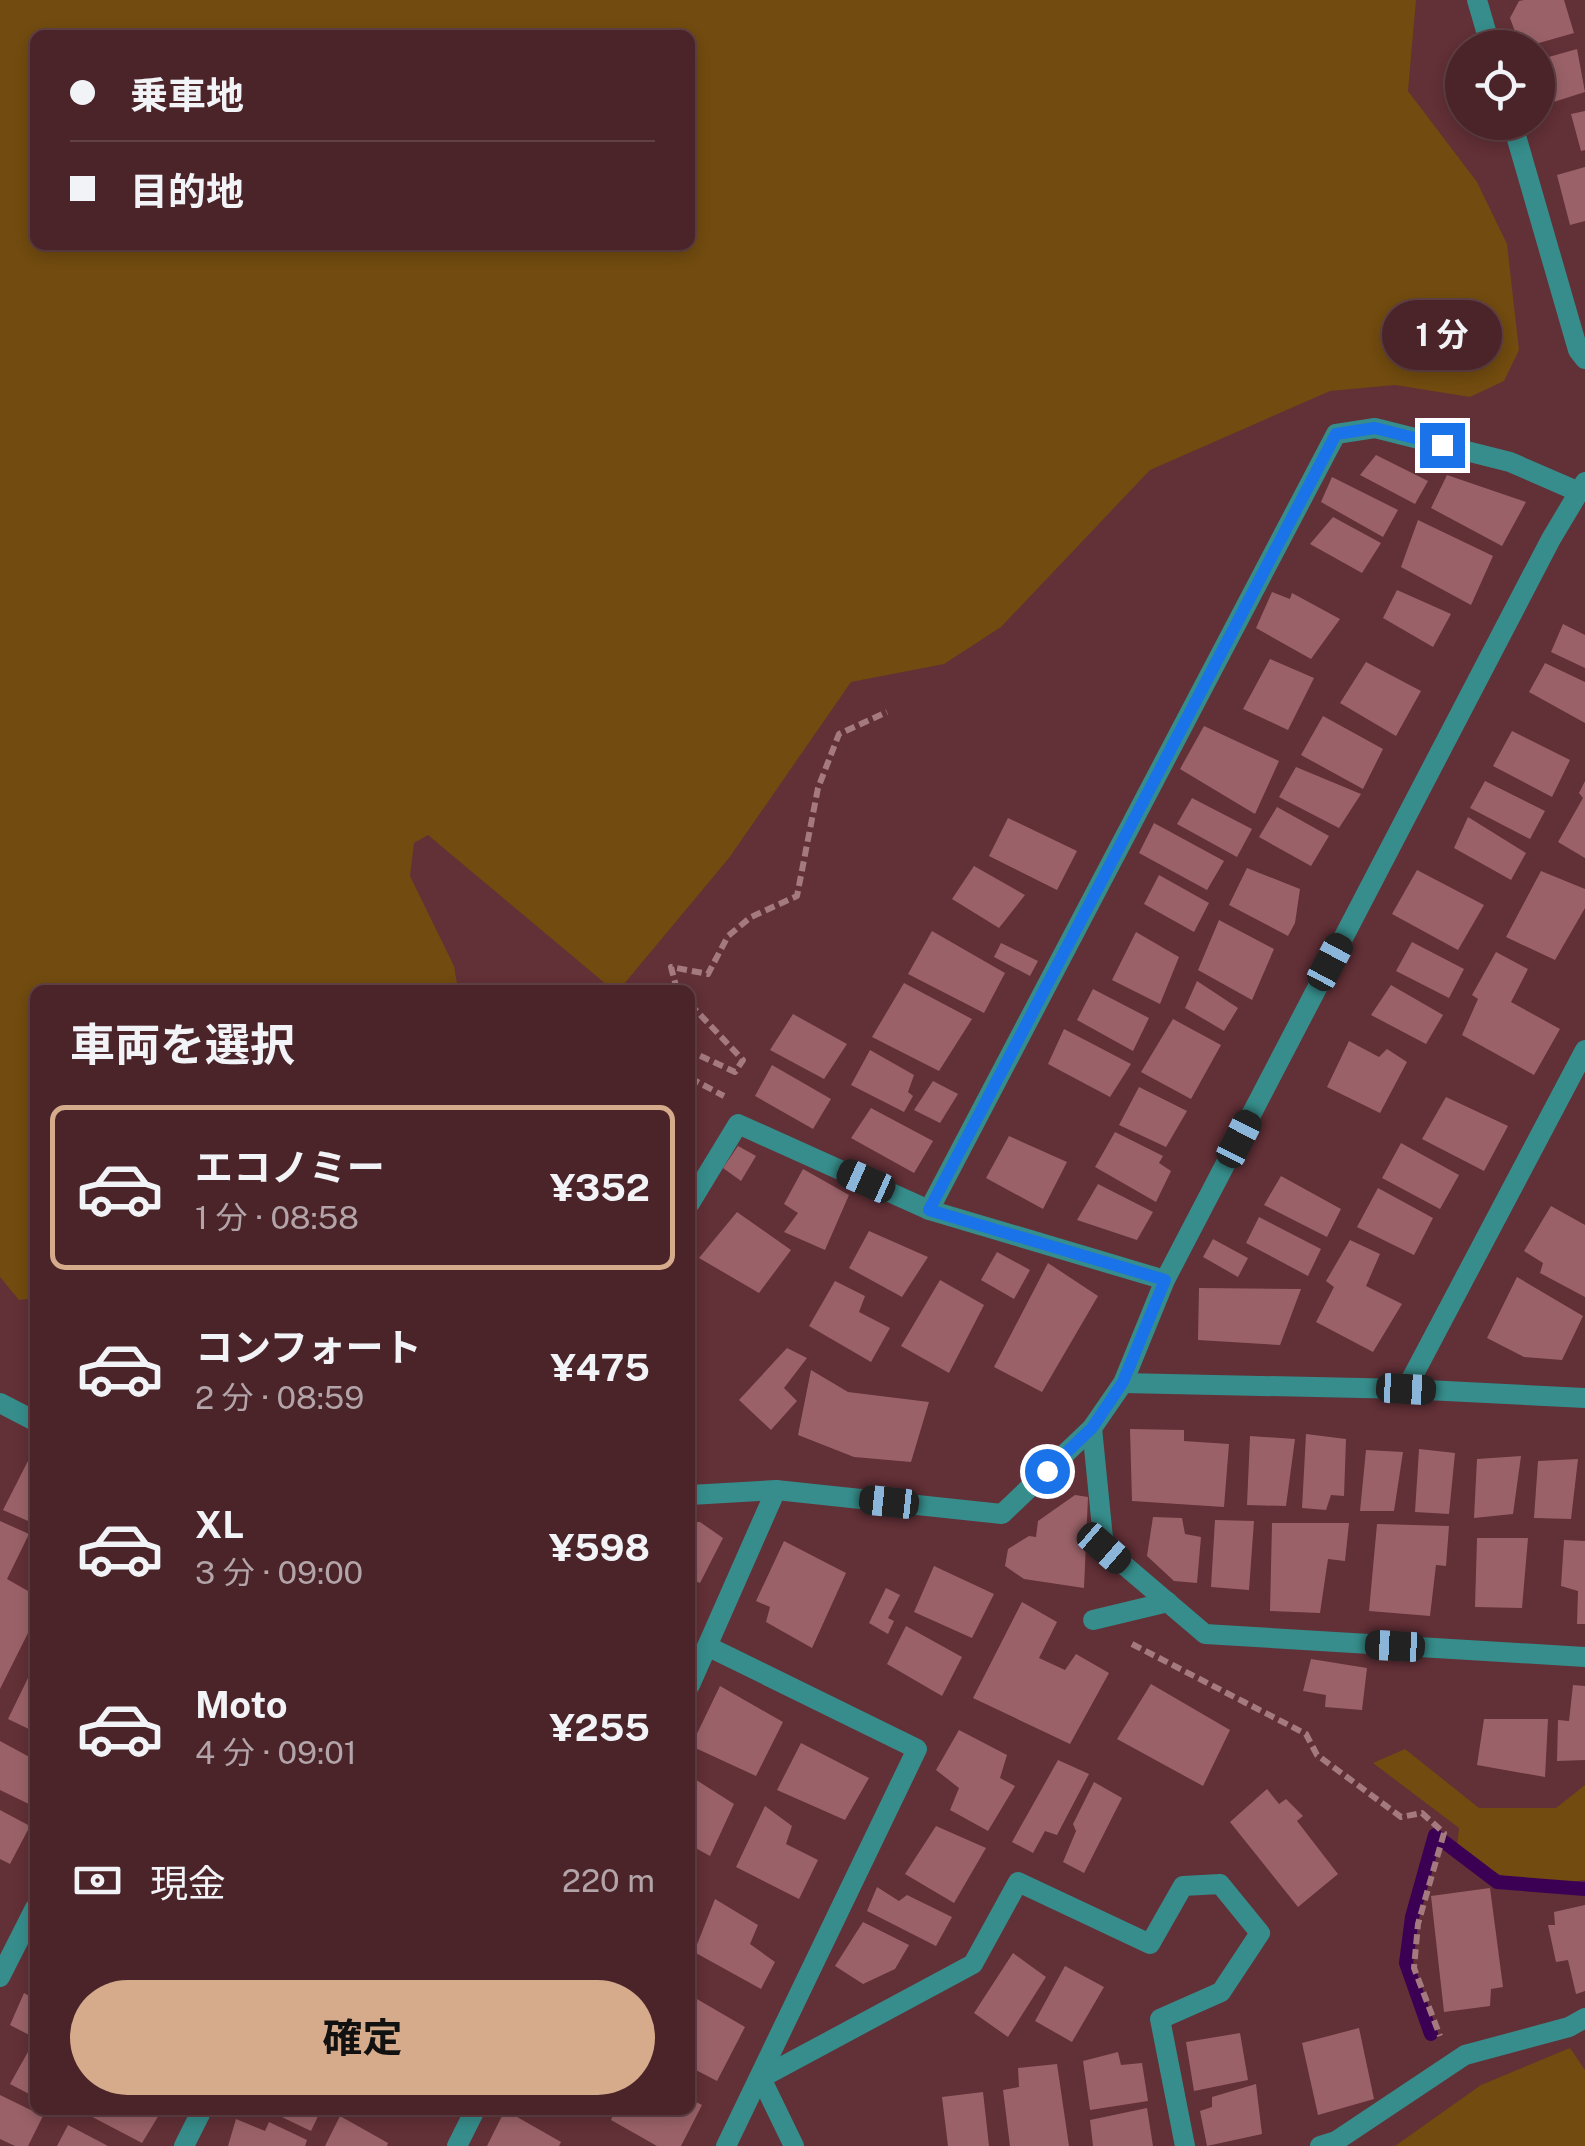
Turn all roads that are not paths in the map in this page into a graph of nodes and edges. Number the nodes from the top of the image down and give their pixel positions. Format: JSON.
{"nodes":[{"id":1,"x":1477,"y":0,"type":"edge"},
{"id":2,"x":1486,"y":30,"type":"edge"},
{"id":3,"x":1517,"y":140,"type":"edge"},
{"id":4,"x":1585,"y":359,"type":"edge"},
{"id":5,"x":1582,"y":487,"type":"edge"},
{"id":6,"x":1585,"y":1050,"type":"edge"},
{"id":7,"x":695,"y":1195,"type":"edge"},
{"id":8,"x":929,"y":1210,"type":"junction"},
{"id":9,"x":1165,"y":1280,"type":"junction"},
{"id":10,"x":1123,"y":1382,"type":"junction"},
{"id":11,"x":1406,"y":1389,"type":"junction"},
{"id":12,"x":1585,"y":1398,"type":"edge"},
{"id":13,"x":0,"y":1403,"type":"edge"},
{"id":14,"x":30,"y":1418,"type":"edge"},
{"id":15,"x":1092,"y":1428,"type":"junction"},
{"id":16,"x":776,"y":1490,"type":"junction"},
{"id":17,"x":695,"y":1495,"type":"edge"},
{"id":18,"x":1168,"y":1602,"type":"junction"},
{"id":19,"x":1092,"y":1620,"type":"road end"},
{"id":20,"x":709,"y":1648,"type":"junction"},
{"id":21,"x":1585,"y":1657,"type":"edge"},
{"id":22,"x":695,"y":1675,"type":"edge"},
{"id":23,"x":30,"y":1918,"type":"edge"},
{"id":24,"x":0,"y":1976,"type":"edge"},
{"id":25,"x":1585,"y":2018,"type":"edge"},
{"id":26,"x":761,"y":2078,"type":"junction"},
{"id":27,"x":200,"y":2115,"type":"edge"},
{"id":28,"x":473,"y":2115,"type":"edge"},
{"id":29,"x":184,"y":2146,"type":"edge"},
{"id":30,"x":457,"y":2146,"type":"edge"},
{"id":31,"x":726,"y":2146,"type":"edge"},
{"id":32,"x":794,"y":2146,"type":"edge"},
{"id":33,"x":1185,"y":2146,"type":"edge"},
{"id":34,"x":1320,"y":2146,"type":"edge"}],
"edges":[{"from":1,"to":2,"type":"street"},
{"from":3,"to":4,"type":"street"},
{"from":5,"to":8,"type":"street"},
{"from":5,"to":9,"type":"street"},
{"from":6,"to":11,"type":"street"},
{"from":7,"to":8,"type":"street"},
{"from":8,"to":9,"type":"street"},
{"from":9,"to":10,"type":"street"},
{"from":10,"to":11,"type":"street"},
{"from":10,"to":15,"type":"street"},
{"from":11,"to":12,"type":"street"},
{"from":13,"to":14,"type":"street"},
{"from":15,"to":16,"type":"street"},
{"from":15,"to":18,"type":"street"},
{"from":16,"to":17,"type":"street"},
{"from":16,"to":20,"type":"street"},
{"from":18,"to":19,"type":"street"},
{"from":18,"to":21,"type":"street"},
{"from":20,"to":22,"type":"street"},
{"from":20,"to":26,"type":"street"},
{"from":23,"to":24,"type":"street"},
{"from":25,"to":34,"type":"street"},
{"from":26,"to":31,"type":"street"},
{"from":26,"to":32,"type":"street"},
{"from":26,"to":33,"type":"street"},
{"from":27,"to":29,"type":"street"},
{"from":28,"to":30,"type":"street"}]}
